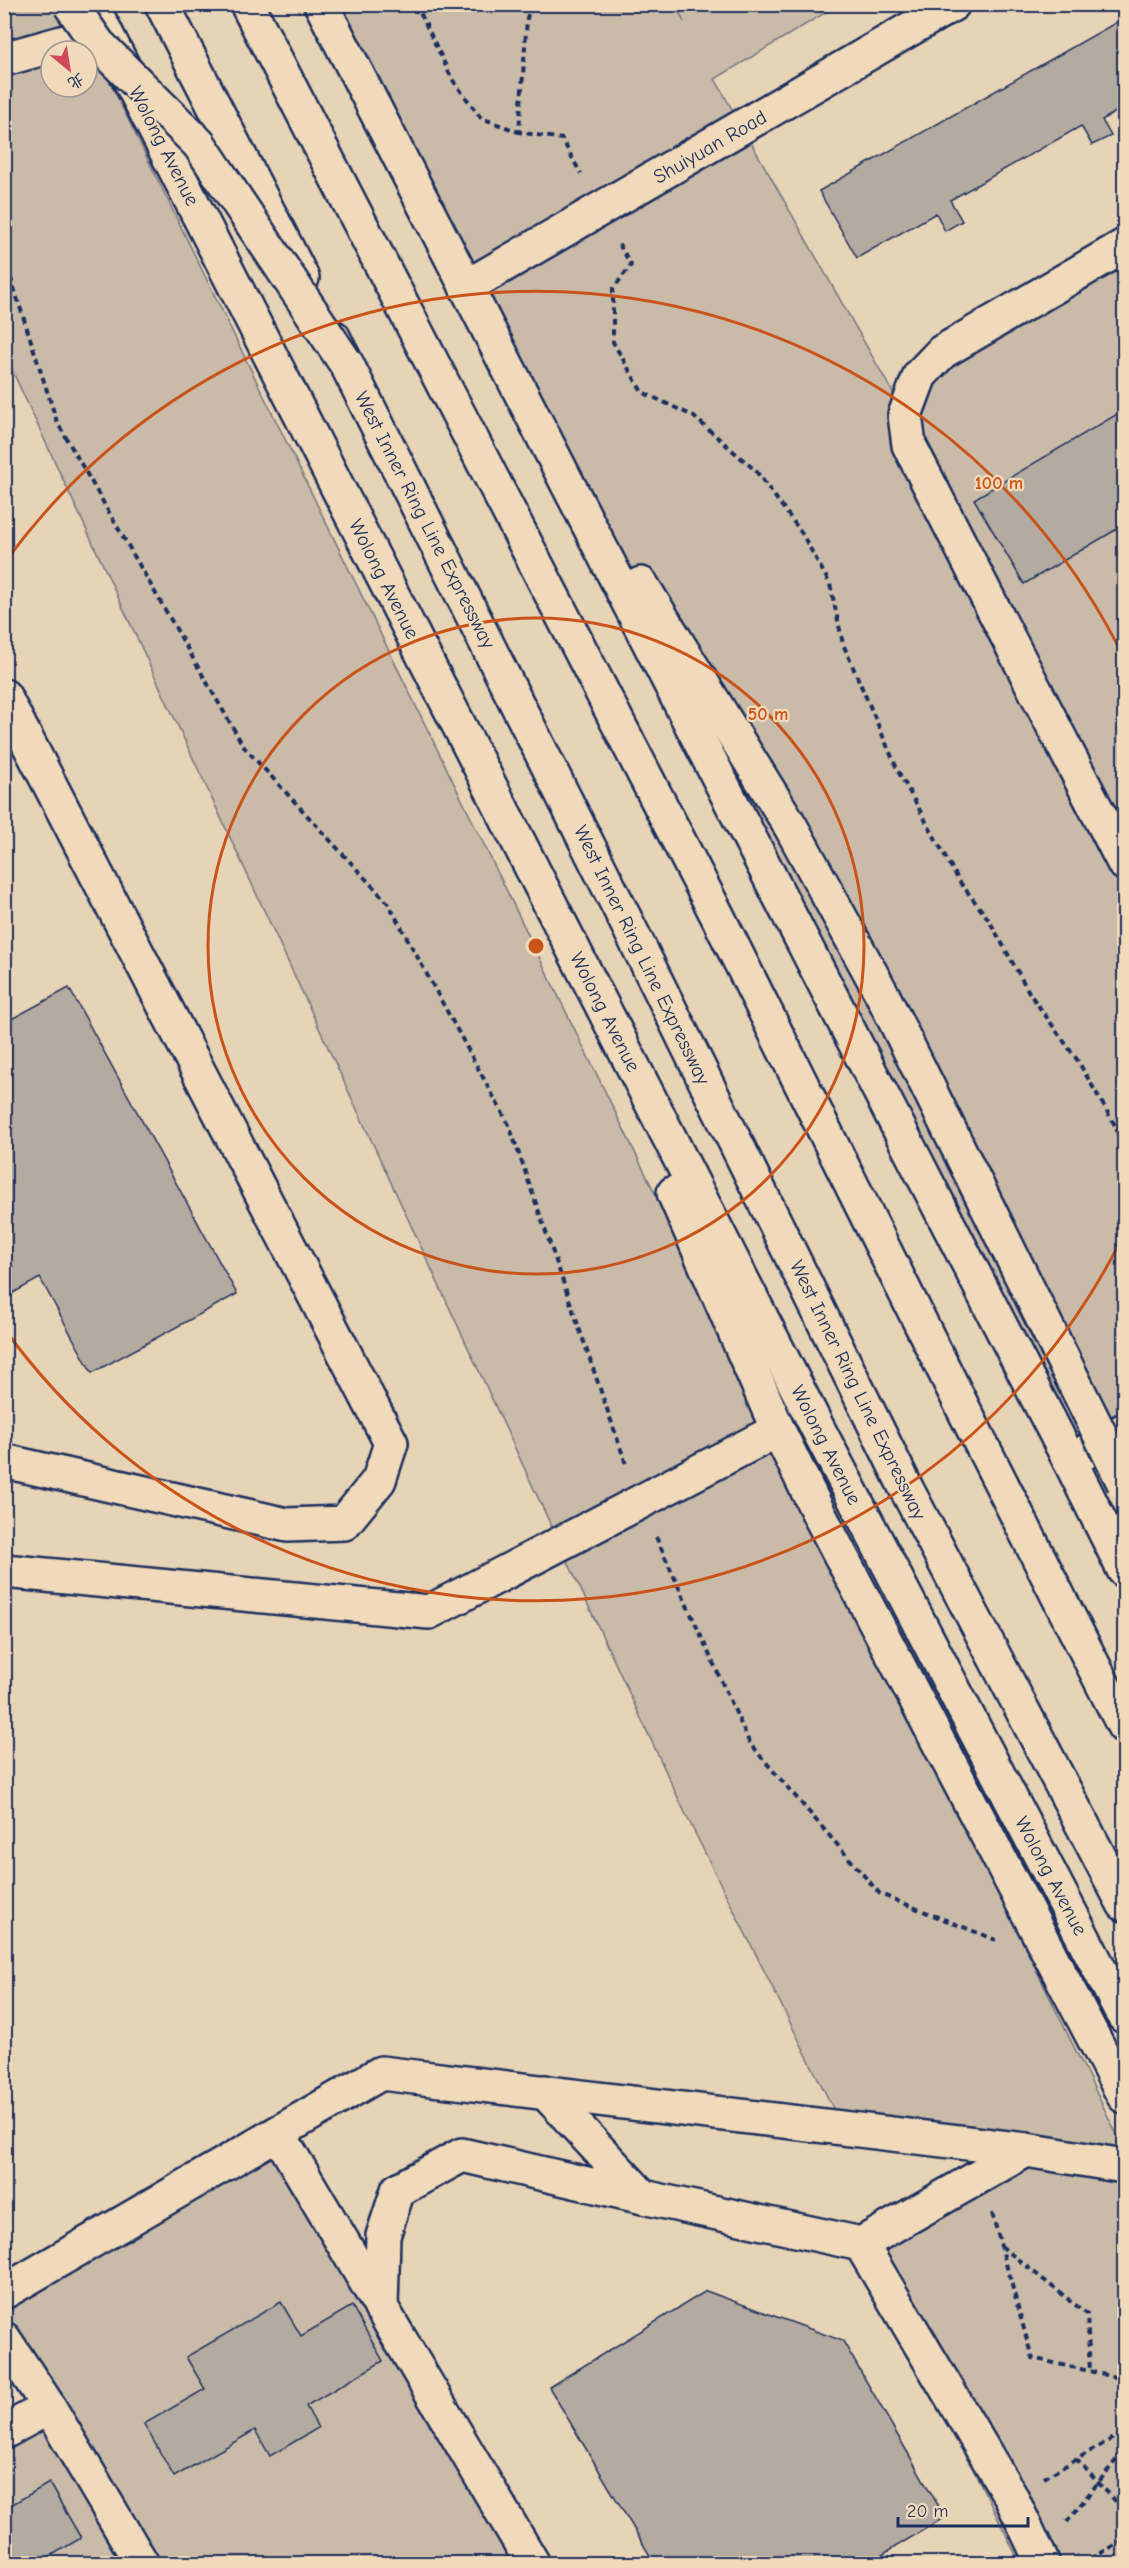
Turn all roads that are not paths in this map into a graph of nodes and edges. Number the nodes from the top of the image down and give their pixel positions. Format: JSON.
{"nodes":[{"id":1,"x":70,"y":4,"type":"edge"},
{"id":2,"x":162,"y":4,"type":"edge"},
{"id":3,"x":247,"y":4,"type":"edge"},
{"id":4,"x":321,"y":4,"type":"edge"},
{"id":5,"x":953,"y":4,"type":"edge"},
{"id":6,"x":98,"y":18,"type":"edge"},
{"id":7,"x":4,"y":59,"type":"edge"},
{"id":8,"x":1125,"y":246,"type":"edge"},
{"id":9,"x":466,"y":287,"type":"junction"},
{"id":10,"x":345,"y":362,"type":"junction"},
{"id":11,"x":509,"y":370,"type":"junction"},
{"id":12,"x":4,"y":696,"type":"edge"},
{"id":13,"x":1125,"y":863,"type":"edge"},
{"id":14,"x":534,"y":873,"type":"junction"},
{"id":15,"x":778,"y":1430,"type":"junction"},
{"id":16,"x":1125,"y":1430,"type":"edge"},
{"id":17,"x":4,"y":1461,"type":"edge"},
{"id":18,"x":1070,"y":1461,"type":"junction"},
{"id":19,"x":1125,"y":1483,"type":"edge"},
{"id":20,"x":1125,"y":1570,"type":"edge"},
{"id":21,"x":4,"y":1571,"type":"edge"},
{"id":22,"x":1125,"y":1726,"type":"edge"},
{"id":23,"x":1125,"y":1904,"type":"edge"},
{"id":24,"x":1125,"y":2016,"type":"edge"},
{"id":25,"x":545,"y":2092,"type":"junction"},
{"id":26,"x":1125,"y":2096,"type":"edge"},
{"id":27,"x":278,"y":2133,"type":"junction"},
{"id":28,"x":1026,"y":2150,"type":"junction"},
{"id":29,"x":1125,"y":2166,"type":"edge"},
{"id":30,"x":643,"y":2197,"type":"junction"},
{"id":31,"x":861,"y":2244,"type":"junction"},
{"id":32,"x":4,"y":2292,"type":"edge"},
{"id":33,"x":381,"y":2308,"type":"junction"},
{"id":34,"x":4,"y":2339,"type":"edge"},
{"id":35,"x":49,"y":2407,"type":"junction"},
{"id":36,"x":4,"y":2432,"type":"edge"},
{"id":37,"x":1041,"y":2560,"type":"edge"},
{"id":38,"x":142,"y":2564,"type":"edge"},
{"id":39,"x":533,"y":2564,"type":"edge"}],
"edges":[{"from":1,"to":10,"type":"main road","bridge":true},
{"from":2,"to":10,"type":"main road","name":"West Inner Ring Line Expressway","bridge":true},
{"from":3,"to":22,"type":"main road"},
{"from":4,"to":9,"type":"main road"},
{"from":5,"to":9,"type":"main road","name":"Shuiyuan Road"},
{"from":6,"to":7,"type":"main road"},
{"from":6,"to":14,"type":"main road","name":"Wolong Avenue"},
{"from":8,"to":13,"type":"main road"},
{"from":9,"to":11,"type":"main road"},
{"from":10,"to":23,"type":"main road","name":"West Inner Ring Line Expressway"},
{"from":11,"to":18,"type":"main road"},
{"from":11,"to":19,"type":"main road","bridge":true},
{"from":12,"to":17,"type":"main road"},
{"from":14,"to":15,"type":"main road"},
{"from":14,"to":24,"type":"main road","name":"Wolong Avenue"},
{"from":15,"to":21,"type":"main road"},
{"from":15,"to":26,"type":"main road"},
{"from":16,"to":18,"type":"main road"},
{"from":18,"to":20,"type":"main road"},
{"from":25,"to":27,"type":"main road"},
{"from":25,"to":28,"type":"main road"},
{"from":25,"to":30,"type":"main road"},
{"from":27,"to":32,"type":"main road"},
{"from":27,"to":33,"type":"main road"},
{"from":28,"to":29,"type":"main road"},
{"from":28,"to":31,"type":"main road"},
{"from":30,"to":31,"type":"main road"},
{"from":30,"to":33,"type":"main road"},
{"from":31,"to":37,"type":"main road"},
{"from":33,"to":39,"type":"main road"},
{"from":34,"to":35,"type":"main road"},
{"from":35,"to":36,"type":"main road"},
{"from":35,"to":38,"type":"main road"}]}
